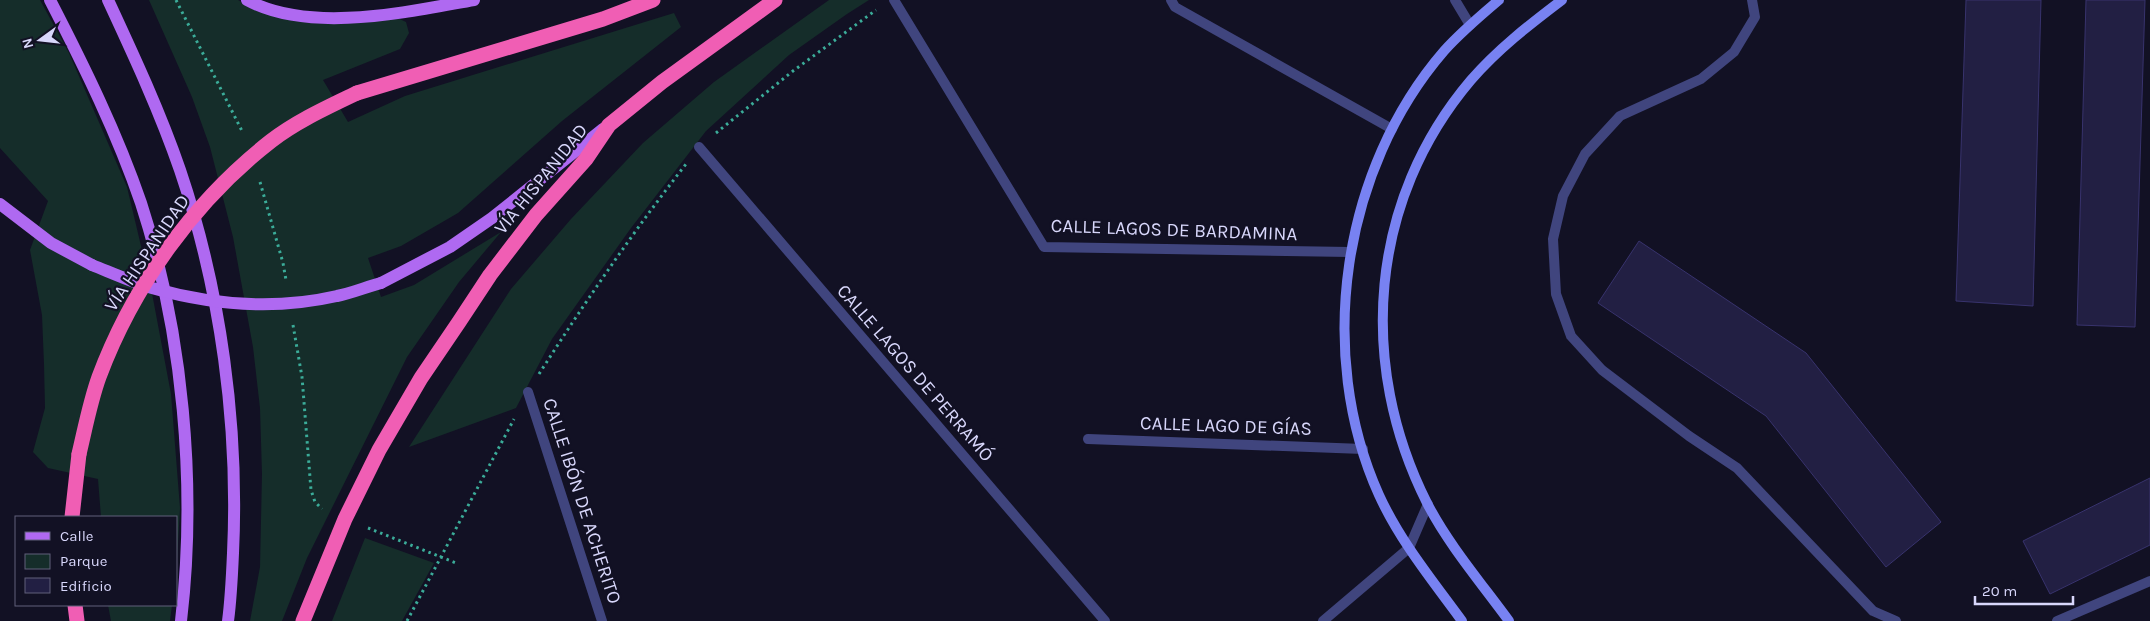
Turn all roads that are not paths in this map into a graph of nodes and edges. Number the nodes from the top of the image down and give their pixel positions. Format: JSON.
{"nodes":[{"id":1,"x":50,"y":0,"type":"edge"},
{"id":2,"x":108,"y":0,"type":"edge"},
{"id":3,"x":247,"y":0,"type":"edge"},
{"id":4,"x":474,"y":0,"type":"edge"},
{"id":5,"x":653,"y":0,"type":"edge"},
{"id":6,"x":775,"y":0,"type":"edge"},
{"id":7,"x":894,"y":0,"type":"edge"},
{"id":8,"x":1171,"y":0,"type":"edge"},
{"id":9,"x":1455,"y":0,"type":"edge"},
{"id":10,"x":1499,"y":0,"type":"edge"},
{"id":11,"x":1562,"y":0,"type":"edge"},
{"id":12,"x":1752,"y":0,"type":"edge"},
{"id":13,"x":1470,"y":24,"type":"junction"},
{"id":14,"x":609,"y":125,"type":"junction"},
{"id":15,"x":1392,"y":129,"type":"junction"},
{"id":16,"x":699,"y":147,"type":"road end"},
{"id":17,"x":0,"y":204,"type":"edge"},
{"id":18,"x":1350,"y":252,"type":"junction"},
{"id":19,"x":528,"y":392,"type":"road end"},
{"id":20,"x":1088,"y":439,"type":"dead end"},
{"id":21,"x":1363,"y":449,"type":"junction"},
{"id":22,"x":1428,"y":504,"type":"junction"},
{"id":23,"x":72,"y":516,"type":"edge"},
{"id":24,"x":1408,"y":548,"type":"junction"},
{"id":25,"x":2150,"y":580,"type":"edge"},
{"id":26,"x":75,"y":606,"type":"edge"},
{"id":27,"x":77,"y":621,"type":"edge"},
{"id":28,"x":181,"y":621,"type":"edge"},
{"id":29,"x":228,"y":621,"type":"edge"},
{"id":30,"x":303,"y":621,"type":"edge"},
{"id":31,"x":602,"y":621,"type":"edge"},
{"id":32,"x":1105,"y":621,"type":"edge"},
{"id":33,"x":1323,"y":621,"type":"edge"},
{"id":34,"x":1462,"y":621,"type":"edge"},
{"id":35,"x":1509,"y":621,"type":"edge"},
{"id":36,"x":1896,"y":621,"type":"edge"},
{"id":37,"x":2057,"y":621,"type":"edge"}],
"edges":[{"from":1,"to":28,"type":"main road"},
{"from":2,"to":29,"type":"main road"},
{"from":3,"to":4,"type":"main road"},
{"from":5,"to":23,"type":"highway","name":"VÍA HISPANIDAD","bridge":true},
{"from":6,"to":14,"type":"highway","name":"VÍA HISPANIDAD"},
{"from":7,"to":18,"type":"street","name":"CALLE LAGOS DE BARDAMINA"},
{"from":8,"to":15,"type":"street"},
{"from":9,"to":13,"type":"street"},
{"from":10,"to":13,"type":"street"},
{"from":11,"to":22,"type":"street"},
{"from":12,"to":36,"type":"street"},
{"from":13,"to":15,"type":"street"},
{"from":14,"to":17,"type":"main road","bridge":true},
{"from":14,"to":30,"type":"highway","name":"VÍA HISPANIDAD"},
{"from":15,"to":18,"type":"street"},
{"from":16,"to":32,"type":"street","name":"CALLE LAGOS DE PERRAMÓ"},
{"from":18,"to":21,"type":"street"},
{"from":19,"to":31,"type":"street","name":"CALLE IBÓN DE ACHERITO"},
{"from":20,"to":21,"type":"street","name":"CALLE LAGO DE GÍAS"},
{"from":21,"to":24,"type":"street"},
{"from":22,"to":24,"type":"street"},
{"from":22,"to":35,"type":"street"},
{"from":24,"to":33,"type":"street"},
{"from":24,"to":34,"type":"street"},
{"from":25,"to":37,"type":"street"},
{"from":26,"to":27,"type":"highway"}]}
